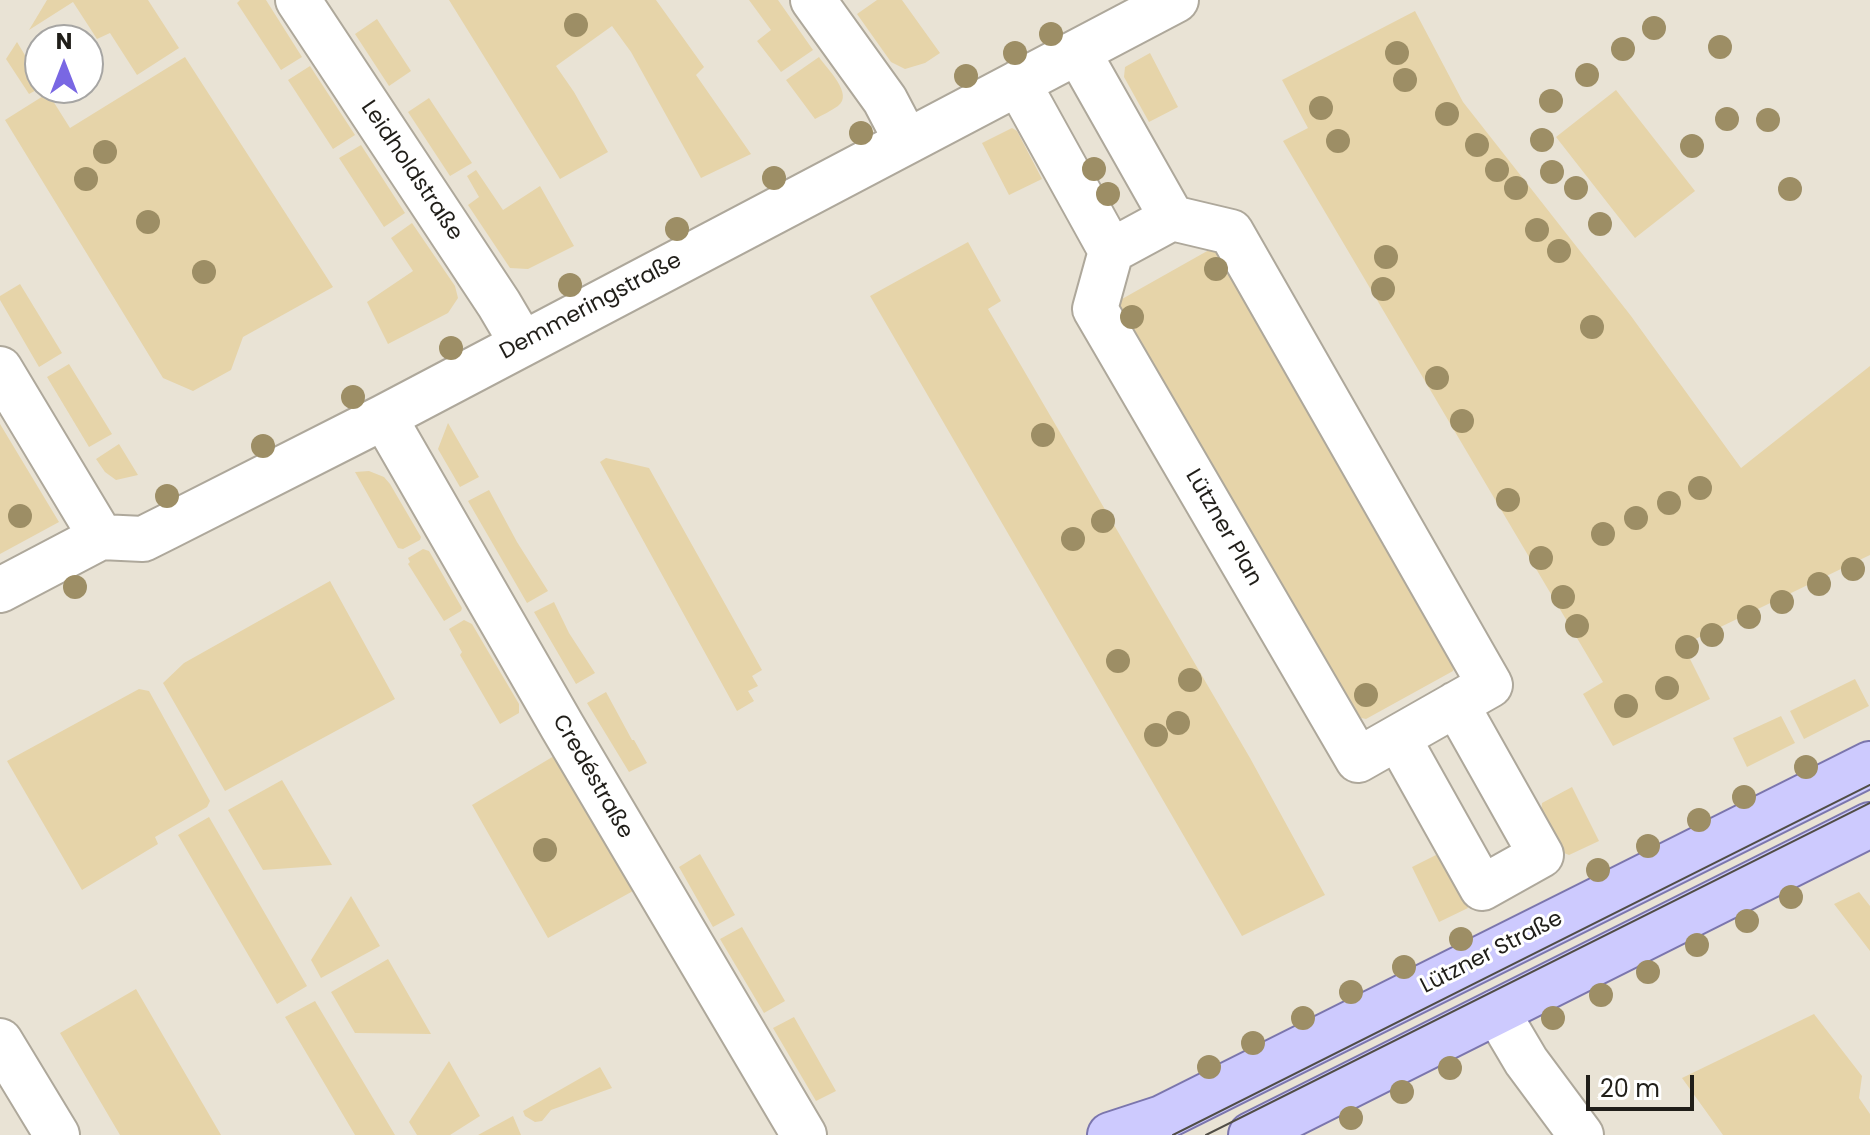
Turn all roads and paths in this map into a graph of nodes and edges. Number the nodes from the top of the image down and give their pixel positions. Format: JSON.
{"nodes":[{"id":1,"x":298,"y":0,"type":"edge"},
{"id":2,"x":813,"y":0,"type":"edge"},
{"id":3,"x":1176,"y":0,"type":"edge"},
{"id":4,"x":1078,"y":52,"type":"junction"},
{"id":5,"x":1018,"y":83,"type":"junction"},
{"id":6,"x":906,"y":140,"type":"junction"},
{"id":7,"x":1172,"y":218,"type":"junction"},
{"id":8,"x":1111,"y":251,"type":"junction"},
{"id":9,"x":522,"y":343,"type":"junction"},
{"id":10,"x":0,"y":369,"type":"edge"},
{"id":11,"x":384,"y":417,"type":"junction"},
{"id":12,"x":101,"y":537,"type":"junction"},
{"id":13,"x":0,"y":590,"type":"edge"},
{"id":14,"x":1456,"y":704,"type":"junction"},
{"id":15,"x":1398,"y":738,"type":"junction"},
{"id":16,"x":1870,"y":764,"type":"edge"},
{"id":17,"x":1868,"y":832,"type":"edge"},
{"id":18,"x":1497,"y":1012,"type":"junction"},
{"id":19,"x":0,"y":1041,"type":"edge"},
{"id":20,"x":57,"y":1135,"type":"edge"},
{"id":21,"x":804,"y":1135,"type":"edge"},
{"id":22,"x":1110,"y":1135,"type":"edge"},
{"id":23,"x":1251,"y":1135,"type":"edge"},
{"id":24,"x":1581,"y":1135,"type":"edge"}],
"edges":[{"from":1,"to":9,"type":"street","name":"Leidholdstraße"},
{"from":2,"to":6,"type":"street"},
{"from":3,"to":4,"type":"street","name":"Demmeringstraße"},
{"from":4,"to":5,"type":"street","name":"Demmeringstraße"},
{"from":4,"to":7,"type":"street"},
{"from":5,"to":6,"type":"street","name":"Demmeringstraße"},
{"from":5,"to":8,"type":"street"},
{"from":6,"to":9,"type":"street","name":"Demmeringstraße"},
{"from":7,"to":8,"type":"street"},
{"from":7,"to":14,"type":"street","name":"Lützner Plan"},
{"from":8,"to":15,"type":"street","name":"Lützner Plan"},
{"from":9,"to":11,"type":"street","name":"Demmeringstraße"},
{"from":10,"to":12,"type":"street"},
{"from":11,"to":12,"type":"street","name":"Demmeringstraße"},
{"from":11,"to":21,"type":"street","name":"Credéstraße"},
{"from":12,"to":13,"type":"street"},
{"from":14,"to":15,"type":"street","name":"Lützner Plan"},
{"from":14,"to":15,"type":"street"},
{"from":16,"to":22,"type":"main road","name":"Lützner Straße"},
{"from":17,"to":18,"type":"main road"},
{"from":18,"to":23,"type":"main road"},
{"from":18,"to":24,"type":"street"},
{"from":19,"to":20,"type":"street"}]}
